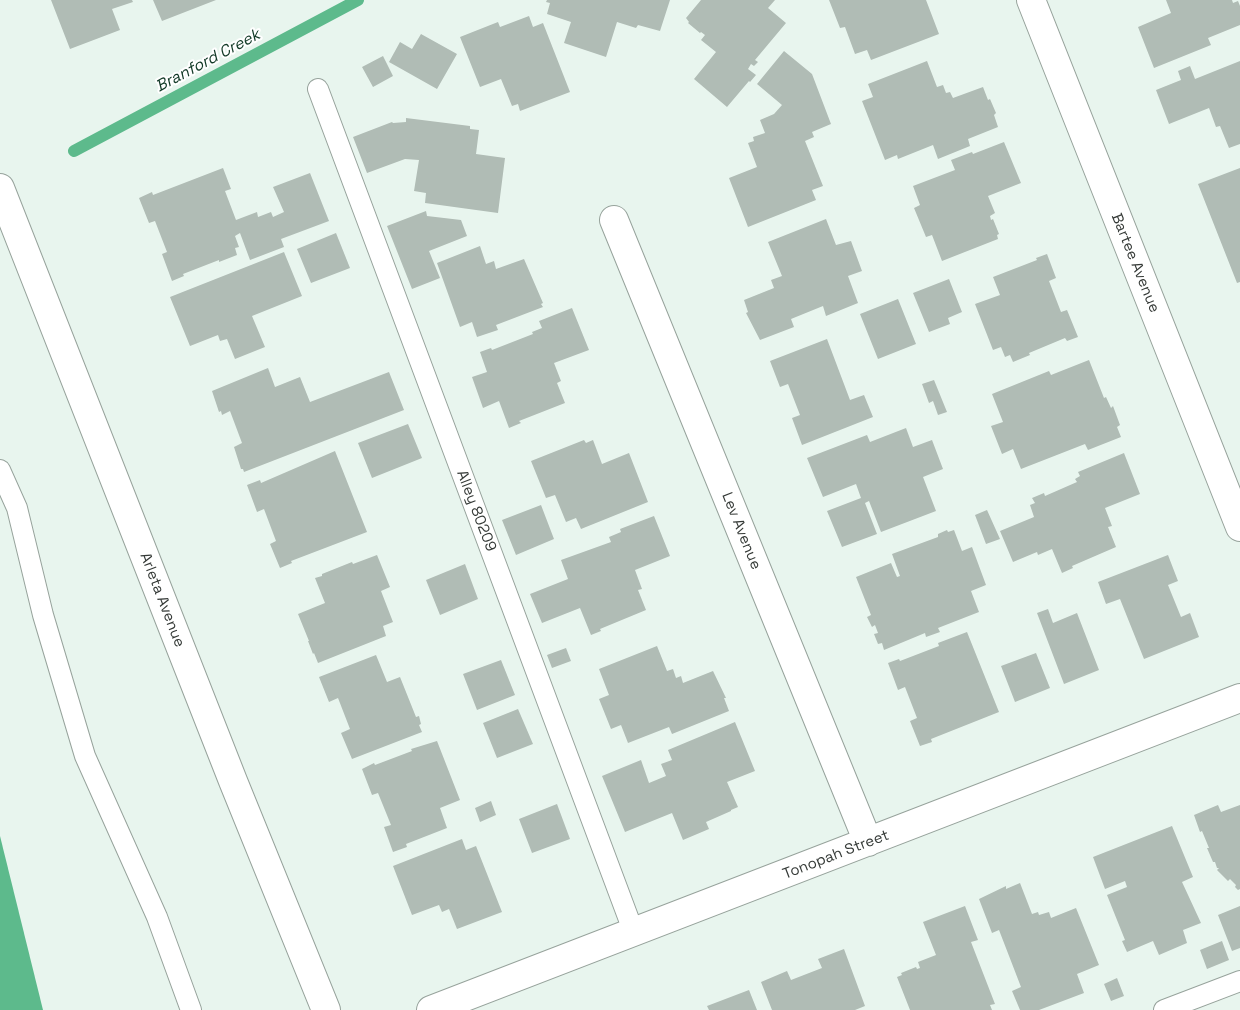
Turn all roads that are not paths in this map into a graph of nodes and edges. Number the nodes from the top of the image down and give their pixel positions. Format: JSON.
{"nodes":[{"id":1,"x":1031,"y":0,"type":"edge"},
{"id":2,"x":318,"y":89,"type":"dead end"},
{"id":3,"x":0,"y":188,"type":"edge"},
{"id":4,"x":614,"y":220,"type":"dead end"},
{"id":5,"x":0,"y":470,"type":"edge"},
{"id":6,"x":1240,"y":527,"type":"edge"},
{"id":7,"x":1240,"y":698,"type":"edge"},
{"id":8,"x":868,"y":842,"type":"junction"},
{"id":9,"x":634,"y":933,"type":"junction"},
{"id":10,"x":1240,"y":981,"type":"edge"},
{"id":11,"x":191,"y":1010,"type":"edge"},
{"id":12,"x":326,"y":1010,"type":"edge"},
{"id":13,"x":431,"y":1010,"type":"edge"},
{"id":14,"x":1164,"y":1010,"type":"edge"}],
"edges":[{"from":1,"to":6,"type":"street","name":"Bartee Avenue"},
{"from":2,"to":9,"type":"lane","name":"Alley 80209"},
{"from":3,"to":12,"type":"street","name":"Arleta Avenue"},
{"from":4,"to":8,"type":"street","name":"Lev Avenue"},
{"from":5,"to":11,"type":"lane"},
{"from":7,"to":8,"type":"street","name":"Tonopah Street"},
{"from":8,"to":9,"type":"street","name":"Tonopah Street"},
{"from":9,"to":13,"type":"street","name":"Tonopah Street"},
{"from":10,"to":14,"type":"lane"}]}
